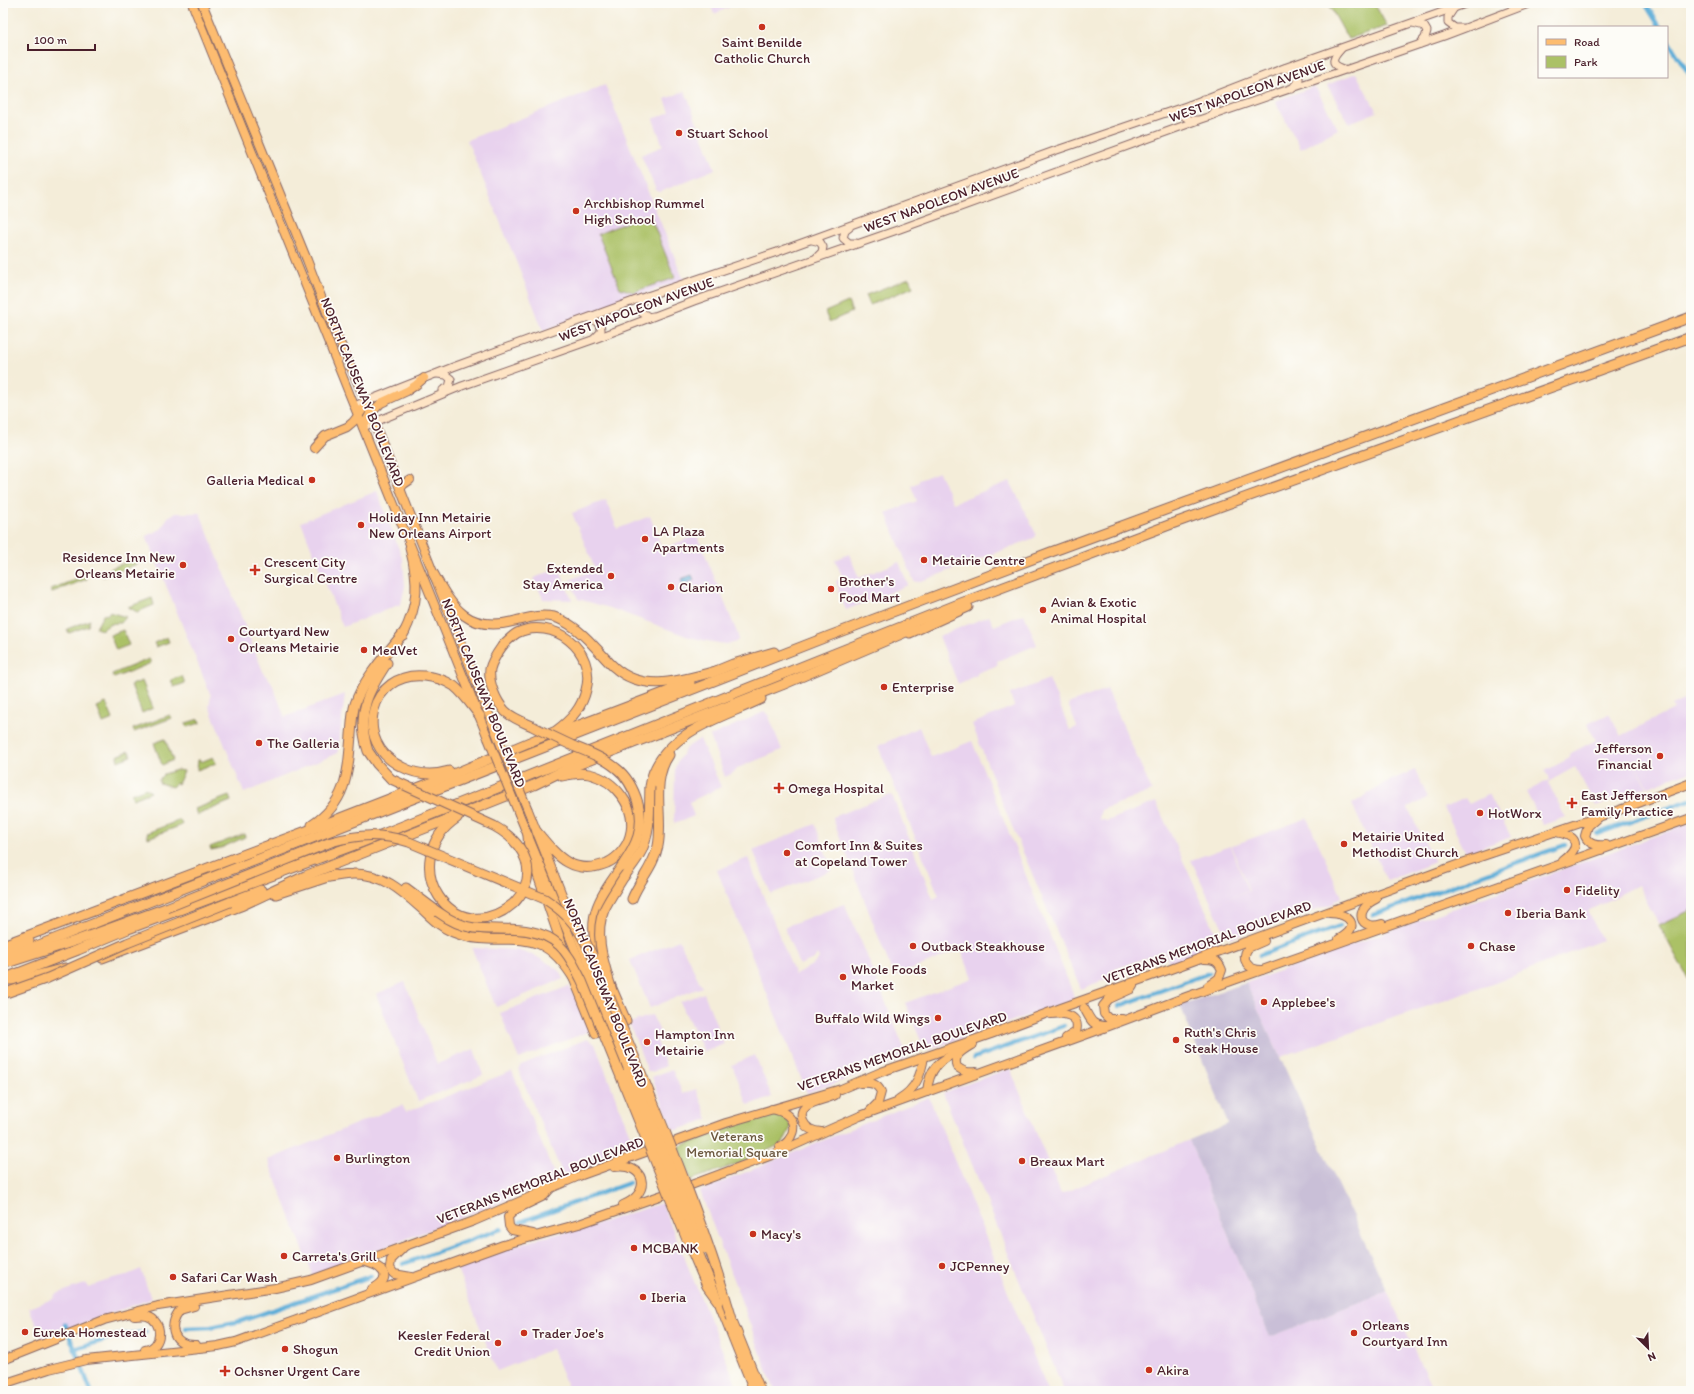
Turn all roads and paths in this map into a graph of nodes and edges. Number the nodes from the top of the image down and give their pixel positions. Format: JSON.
{"nodes":[{"id":1,"x":192,"y":3,"type":"edge"},
{"id":2,"x":202,"y":3,"type":"edge"},
{"id":3,"x":1468,"y":3,"type":"edge"},
{"id":4,"x":1531,"y":3,"type":"edge"},
{"id":5,"x":1455,"y":8,"type":"junction"},
{"id":6,"x":1413,"y":23,"type":"junction"},
{"id":7,"x":1464,"y":28,"type":"junction"},
{"id":8,"x":1420,"y":44,"type":"junction"},
{"id":9,"x":1341,"y":49,"type":"junction"},
{"id":10,"x":1284,"y":68,"type":"junction"},
{"id":11,"x":1347,"y":70,"type":"junction"},
{"id":12,"x":1292,"y":89,"type":"junction"},
{"id":13,"x":1203,"y":99,"type":"junction"},
{"id":14,"x":1189,"y":105,"type":"junction"},
{"id":15,"x":1211,"y":117,"type":"junction"},
{"id":16,"x":1199,"y":120,"type":"junction"},
{"id":17,"x":852,"y":225,"type":"junction"},
{"id":18,"x":812,"y":240,"type":"junction"},
{"id":19,"x":856,"y":244,"type":"junction"},
{"id":20,"x":817,"y":258,"type":"junction"},
{"id":21,"x":647,"y":296,"type":"junction"},
{"id":22,"x":657,"y":316,"type":"junction"},
{"id":23,"x":1691,"y":317,"type":"edge"},
{"id":24,"x":589,"y":318,"type":"junction"},
{"id":25,"x":1691,"y":337,"type":"edge"},
{"id":26,"x":592,"y":340,"type":"junction"},
{"id":27,"x":436,"y":374,"type":"junction"},
{"id":28,"x":424,"y":378,"type":"junction"},
{"id":29,"x":366,"y":402,"type":"junction"},
{"id":30,"x":354,"y":406,"type":"junction"},
{"id":31,"x":408,"y":408,"type":"junction"},
{"id":32,"x":358,"y":416,"type":"junction"},
{"id":33,"x":372,"y":418,"type":"junction"},
{"id":34,"x":363,"y":427,"type":"junction"},
{"id":35,"x":368,"y":440,"type":"junction"},
{"id":36,"x":314,"y":448,"type":"dead end"},
{"id":37,"x":395,"y":478,"type":"junction"},
{"id":38,"x":410,"y":480,"type":"dead end"},
{"id":39,"x":385,"y":483,"type":"junction"},
{"id":40,"x":401,"y":491,"type":"junction"},
{"id":41,"x":410,"y":548,"type":"junction"},
{"id":42,"x":1071,"y":562,"type":"junction"},
{"id":43,"x":433,"y":572,"type":"junction"},
{"id":44,"x":968,"y":606,"type":"junction"},
{"id":45,"x":405,"y":631,"type":"junction"},
{"id":46,"x":830,"y":636,"type":"junction"},
{"id":47,"x":716,"y":671,"type":"junction"},
{"id":48,"x":480,"y":716,"type":"junction"},
{"id":49,"x":680,"y":739,"type":"junction"},
{"id":50,"x":536,"y":740,"type":"junction"},
{"id":51,"x":474,"y":765,"type":"junction"},
{"id":52,"x":534,"y":785,"type":"junction"},
{"id":53,"x":1689,"y":785,"type":"edge"},
{"id":54,"x":464,"y":812,"type":"junction"},
{"id":55,"x":1600,"y":816,"type":"junction"},
{"id":56,"x":1690,"y":817,"type":"edge"},
{"id":57,"x":1554,"y":832,"type":"junction"},
{"id":58,"x":532,"y":834,"type":"junction"},
{"id":59,"x":293,"y":835,"type":"junction"},
{"id":60,"x":1613,"y":845,"type":"junction"},
{"id":61,"x":346,"y":849,"type":"junction"},
{"id":62,"x":1558,"y":865,"type":"junction"},
{"id":63,"x":329,"y":877,"type":"junction"},
{"id":64,"x":1407,"y":884,"type":"junction"},
{"id":65,"x":549,"y":898,"type":"junction"},
{"id":66,"x":632,"y":899,"type":"dead end"},
{"id":67,"x":243,"y":904,"type":"junction"},
{"id":68,"x":109,"y":906,"type":"junction"},
{"id":69,"x":1324,"y":914,"type":"junction"},
{"id":70,"x":1408,"y":919,"type":"junction"},
{"id":71,"x":1275,"y":931,"type":"junction"},
{"id":72,"x":3,"y":945,"type":"edge"},
{"id":73,"x":1325,"y":948,"type":"junction"},
{"id":74,"x":3,"y":953,"type":"edge"},
{"id":75,"x":3,"y":959,"type":"edge"},
{"id":76,"x":1190,"y":962,"type":"junction"},
{"id":77,"x":3,"y":964,"type":"edge"},
{"id":78,"x":1264,"y":970,"type":"junction"},
{"id":79,"x":3,"y":980,"type":"edge"},
{"id":80,"x":575,"y":980,"type":"junction"},
{"id":81,"x":1138,"y":981,"type":"junction"},
{"id":82,"x":3,"y":994,"type":"edge"},
{"id":83,"x":602,"y":994,"type":"junction"},
{"id":84,"x":1186,"y":997,"type":"junction"},
{"id":85,"x":1084,"y":1008,"type":"dead end"},
{"id":86,"x":1135,"y":1016,"type":"junction"},
{"id":87,"x":1031,"y":1019,"type":"junction"},
{"id":88,"x":626,"y":1022,"type":"dead end"},
{"id":89,"x":1111,"y":1026,"type":"junction"},
{"id":90,"x":596,"y":1033,"type":"dead end"},
{"id":91,"x":624,"y":1033,"type":"junction"},
{"id":92,"x":984,"y":1037,"type":"junction"},
{"id":93,"x":969,"y":1046,"type":"junction"},
{"id":94,"x":1044,"y":1049,"type":"junction"},
{"id":95,"x":924,"y":1057,"type":"junction"},
{"id":96,"x":988,"y":1071,"type":"junction"},
{"id":97,"x":629,"y":1072,"type":"junction"},
{"id":98,"x":647,"y":1078,"type":"dead end"},
{"id":99,"x":845,"y":1087,"type":"junction"},
{"id":100,"x":927,"y":1092,"type":"junction"},
{"id":101,"x":772,"y":1109,"type":"junction"},
{"id":102,"x":879,"y":1109,"type":"junction"},
{"id":103,"x":868,"y":1113,"type":"junction"},
{"id":104,"x":821,"y":1132,"type":"junction"},
{"id":105,"x":748,"y":1164,"type":"junction"},
{"id":106,"x":600,"y":1168,"type":"junction"},
{"id":107,"x":552,"y":1186,"type":"junction"},
{"id":108,"x":596,"y":1219,"type":"junction"},
{"id":109,"x":540,"y":1234,"type":"junction"},
{"id":110,"x":412,"y":1243,"type":"junction"},
{"id":111,"x":362,"y":1261,"type":"junction"},
{"id":112,"x":416,"y":1277,"type":"junction"},
{"id":113,"x":361,"y":1296,"type":"junction"},
{"id":114,"x":218,"y":1298,"type":"junction"},
{"id":115,"x":718,"y":1301,"type":"junction"},
{"id":116,"x":118,"y":1316,"type":"junction"},
{"id":117,"x":732,"y":1319,"type":"junction"},
{"id":118,"x":218,"y":1346,"type":"junction"},
{"id":119,"x":114,"y":1357,"type":"junction"},
{"id":120,"x":3,"y":1360,"type":"edge"},
{"id":121,"x":746,"y":1362,"type":"junction"},
{"id":122,"x":3,"y":1384,"type":"edge"},
{"id":123,"x":754,"y":1391,"type":"edge"},
{"id":124,"x":761,"y":1391,"type":"edge"}],
"edges":[{"from":1,"to":30,"type":"main road","name":"NORTH CAUSEWAY BOULEVARD"},
{"from":2,"to":29,"type":"main road","name":"NORTH CAUSEWAY BOULEVARD"},
{"from":3,"to":5,"type":"main road","name":"WEST NAPOLEON AVENUE"},
{"from":4,"to":7,"type":"main road","name":"WEST NAPOLEON AVENUE"},
{"from":5,"to":6,"type":"main road","name":"WEST NAPOLEON AVENUE"},
{"from":5,"to":7,"type":"main road"},
{"from":6,"to":8,"type":"main road"},
{"from":6,"to":9,"type":"main road","name":"WEST NAPOLEON AVENUE"},
{"from":7,"to":8,"type":"main road","name":"WEST NAPOLEON AVENUE"},
{"from":8,"to":11,"type":"main road","name":"WEST NAPOLEON AVENUE"},
{"from":9,"to":10,"type":"main road","name":"WEST NAPOLEON AVENUE"},
{"from":9,"to":11,"type":"main road"},
{"from":10,"to":12,"type":"main road"},
{"from":10,"to":13,"type":"main road","name":"WEST NAPOLEON AVENUE"},
{"from":11,"to":12,"type":"main road","name":"WEST NAPOLEON AVENUE"},
{"from":12,"to":15,"type":"main road","name":"WEST NAPOLEON AVENUE"},
{"from":13,"to":14,"type":"main road","name":"WEST NAPOLEON AVENUE"},
{"from":13,"to":15,"type":"main road"},
{"from":14,"to":16,"type":"main road"},
{"from":14,"to":17,"type":"main road","name":"WEST NAPOLEON AVENUE"},
{"from":15,"to":16,"type":"main road","name":"WEST NAPOLEON AVENUE"},
{"from":16,"to":19,"type":"main road","name":"WEST NAPOLEON AVENUE"},
{"from":17,"to":18,"type":"main road","name":"WEST NAPOLEON AVENUE"},
{"from":17,"to":19,"type":"main road"},
{"from":18,"to":20,"type":"main road"},
{"from":18,"to":21,"type":"main road","name":"WEST NAPOLEON AVENUE"},
{"from":19,"to":20,"type":"main road","name":"WEST NAPOLEON AVENUE"},
{"from":20,"to":22,"type":"main road","name":"WEST NAPOLEON AVENUE"},
{"from":21,"to":22,"type":"main road"},
{"from":21,"to":24,"type":"main road","name":"WEST NAPOLEON AVENUE"},
{"from":22,"to":26,"type":"main road","name":"WEST NAPOLEON AVENUE"},
{"from":23,"to":46,"type":"highway"},
{"from":24,"to":26,"type":"main road"},
{"from":24,"to":27,"type":"main road","name":"WEST NAPOLEON AVENUE"},
{"from":25,"to":42,"type":"highway"},
{"from":26,"to":31,"type":"main road","name":"WEST NAPOLEON AVENUE"},
{"from":27,"to":28,"type":"main road","name":"WEST NAPOLEON AVENUE"},
{"from":27,"to":31,"type":"main road"},
{"from":28,"to":29,"type":"main road","name":"WEST NAPOLEON AVENUE"},
{"from":28,"to":33,"type":"main road"},
{"from":29,"to":30,"type":"main road","name":"WEST NAPOLEON AVENUE"},
{"from":29,"to":32,"type":"main road"},
{"from":29,"to":33,"type":"main road","name":"NORTH CAUSEWAY BOULEVARD"},
{"from":30,"to":32,"type":"main road","name":"NORTH CAUSEWAY BOULEVARD"},
{"from":31,"to":33,"type":"main road","name":"WEST NAPOLEON AVENUE"},
{"from":32,"to":34,"type":"main road","name":"NORTH CAUSEWAY BOULEVARD"},
{"from":32,"to":36,"type":"main road"},
{"from":33,"to":34,"type":"main road"},
{"from":33,"to":37,"type":"main road","name":"NORTH CAUSEWAY BOULEVARD"},
{"from":34,"to":35,"type":"main road","name":"NORTH CAUSEWAY BOULEVARD"},
{"from":35,"to":37,"type":"main road"},
{"from":35,"to":39,"type":"main road","name":"NORTH CAUSEWAY BOULEVARD"},
{"from":37,"to":40,"type":"main road","name":"NORTH CAUSEWAY BOULEVARD"},
{"from":38,"to":40,"type":"main road"},
{"from":39,"to":40,"type":"main road"},
{"from":39,"to":41,"type":"main road","name":"NORTH CAUSEWAY BOULEVARD"},
{"from":40,"to":43,"type":"main road","name":"NORTH CAUSEWAY BOULEVARD"},
{"from":41,"to":45,"type":"highway"},
{"from":41,"to":48,"type":"main road","name":"NORTH CAUSEWAY BOULEVARD"},
{"from":42,"to":44,"type":"highway"},
{"from":42,"to":61,"type":"highway"},
{"from":43,"to":47,"type":"highway"},
{"from":43,"to":58,"type":"main road","name":"NORTH CAUSEWAY BOULEVARD","bridge":true},
{"from":44,"to":49,"type":"highway"},
{"from":44,"to":52,"type":"highway"},
{"from":45,"to":54,"type":"highway","bridge":true},
{"from":45,"to":59,"type":"highway"},
{"from":46,"to":47,"type":"highway"},
{"from":46,"to":75,"type":"highway"},
{"from":47,"to":50,"type":"highway"},
{"from":48,"to":51,"type":"highway"},
{"from":48,"to":58,"type":"main road","name":"NORTH CAUSEWAY BOULEVARD","bridge":true},
{"from":49,"to":66,"type":"highway"},
{"from":49,"to":91,"type":"highway","bridge":true},
{"from":50,"to":51,"type":"highway"},
{"from":50,"to":88,"type":"highway","bridge":true},
{"from":51,"to":59,"type":"highway"},
{"from":52,"to":54,"type":"highway"},
{"from":52,"to":58,"type":"highway"},
{"from":53,"to":55,"type":"main road","name":"VETERANS MEMORIAL BOULEVARD"},
{"from":54,"to":67,"type":"highway"},
{"from":55,"to":57,"type":"main road","name":"VETERANS MEMORIAL BOULEVARD"},
{"from":55,"to":60,"type":"main road"},
{"from":56,"to":60,"type":"main road"},
{"from":57,"to":62,"type":"main road"},
{"from":57,"to":64,"type":"main road","name":"VETERANS MEMORIAL BOULEVARD"},
{"from":58,"to":65,"type":"highway"},
{"from":58,"to":83,"type":"main road","name":"NORTH CAUSEWAY BOULEVARD"},
{"from":59,"to":68,"type":"highway"},
{"from":60,"to":62,"type":"main road"},
{"from":61,"to":79,"type":"highway"},
{"from":61,"to":82,"type":"highway","bridge":true},
{"from":62,"to":70,"type":"main road"},
{"from":63,"to":67,"type":"highway"},
{"from":63,"to":80,"type":"highway"},
{"from":63,"to":115,"type":"highway","bridge":true},
{"from":64,"to":69,"type":"main road","name":"VETERANS MEMORIAL BOULEVARD"},
{"from":64,"to":70,"type":"main road"},
{"from":65,"to":80,"type":"highway"},
{"from":65,"to":97,"type":"main road","name":"NORTH CAUSEWAY BOULEVARD"},
{"from":67,"to":79,"type":"highway"},
{"from":68,"to":72,"type":"highway"},
{"from":68,"to":74,"type":"highway"},
{"from":69,"to":71,"type":"main road","name":"VETERANS MEMORIAL BOULEVARD"},
{"from":69,"to":73,"type":"main road"},
{"from":70,"to":73,"type":"main road"},
{"from":71,"to":76,"type":"main road","name":"VETERANS MEMORIAL BOULEVARD"},
{"from":71,"to":78,"type":"main road"},
{"from":73,"to":78,"type":"main road"},
{"from":76,"to":81,"type":"main road","name":"VETERANS MEMORIAL BOULEVARD"},
{"from":76,"to":84,"type":"main road"},
{"from":77,"to":91,"type":"highway","bridge":true},
{"from":78,"to":84,"type":"main road"},
{"from":80,"to":90,"type":"highway"},
{"from":81,"to":86,"type":"main road"},
{"from":81,"to":87,"type":"main road","name":"VETERANS MEMORIAL BOULEVARD"},
{"from":83,"to":97,"type":"main road","name":"NORTH CAUSEWAY BOULEVARD"},
{"from":83,"to":98,"type":"main road"},
{"from":84,"to":86,"type":"main road"},
{"from":85,"to":89,"type":"main road"},
{"from":86,"to":89,"type":"main road"},
{"from":87,"to":92,"type":"main road","name":"VETERANS MEMORIAL BOULEVARD"},
{"from":87,"to":94,"type":"main road"},
{"from":89,"to":94,"type":"main road"},
{"from":91,"to":117,"type":"highway","bridge":true},
{"from":92,"to":93,"type":"main road"},
{"from":92,"to":95,"type":"main road","name":"VETERANS MEMORIAL BOULEVARD"},
{"from":93,"to":96,"type":"main road"},
{"from":93,"to":100,"type":"main road"},
{"from":94,"to":96,"type":"main road"},
{"from":95,"to":99,"type":"main road","name":"VETERANS MEMORIAL BOULEVARD"},
{"from":95,"to":102,"type":"main road"},
{"from":96,"to":100,"type":"main road"},
{"from":97,"to":115,"type":"main road","name":"NORTH CAUSEWAY BOULEVARD","bridge":true},
{"from":97,"to":117,"type":"main road","name":"NORTH CAUSEWAY BOULEVARD","bridge":true},
{"from":99,"to":101,"type":"main road","name":"VETERANS MEMORIAL BOULEVARD"},
{"from":99,"to":103,"type":"main road"},
{"from":99,"to":104,"type":"main road"},
{"from":100,"to":102,"type":"main road"},
{"from":101,"to":105,"type":"main road"},
{"from":101,"to":106,"type":"main road","name":"VETERANS MEMORIAL BOULEVARD"},
{"from":102,"to":103,"type":"main road"},
{"from":103,"to":104,"type":"main road"},
{"from":104,"to":105,"type":"main road"},
{"from":105,"to":108,"type":"main road"},
{"from":106,"to":107,"type":"main road","name":"VETERANS MEMORIAL BOULEVARD"},
{"from":106,"to":108,"type":"main road"},
{"from":107,"to":109,"type":"main road"},
{"from":107,"to":110,"type":"main road","name":"VETERANS MEMORIAL BOULEVARD"},
{"from":108,"to":109,"type":"main road"},
{"from":109,"to":112,"type":"main road"},
{"from":110,"to":111,"type":"main road","name":"VETERANS MEMORIAL BOULEVARD"},
{"from":110,"to":112,"type":"main road"},
{"from":111,"to":113,"type":"main road"},
{"from":111,"to":114,"type":"main road","name":"VETERANS MEMORIAL BOULEVARD"},
{"from":112,"to":113,"type":"main road"},
{"from":113,"to":118,"type":"main road"},
{"from":114,"to":116,"type":"main road","name":"VETERANS MEMORIAL BOULEVARD"},
{"from":114,"to":118,"type":"main road"},
{"from":115,"to":121,"type":"main road","name":"NORTH CAUSEWAY BOULEVARD"},
{"from":116,"to":119,"type":"main road"},
{"from":116,"to":120,"type":"main road","name":"VETERANS MEMORIAL BOULEVARD"},
{"from":117,"to":121,"type":"main road","name":"NORTH CAUSEWAY BOULEVARD"},
{"from":118,"to":119,"type":"main road"},
{"from":119,"to":122,"type":"main road"},
{"from":121,"to":123,"type":"main road","name":"NORTH CAUSEWAY BOULEVARD"},
{"from":121,"to":124,"type":"main road","name":"NORTH CAUSEWAY BOULEVARD"}]}
